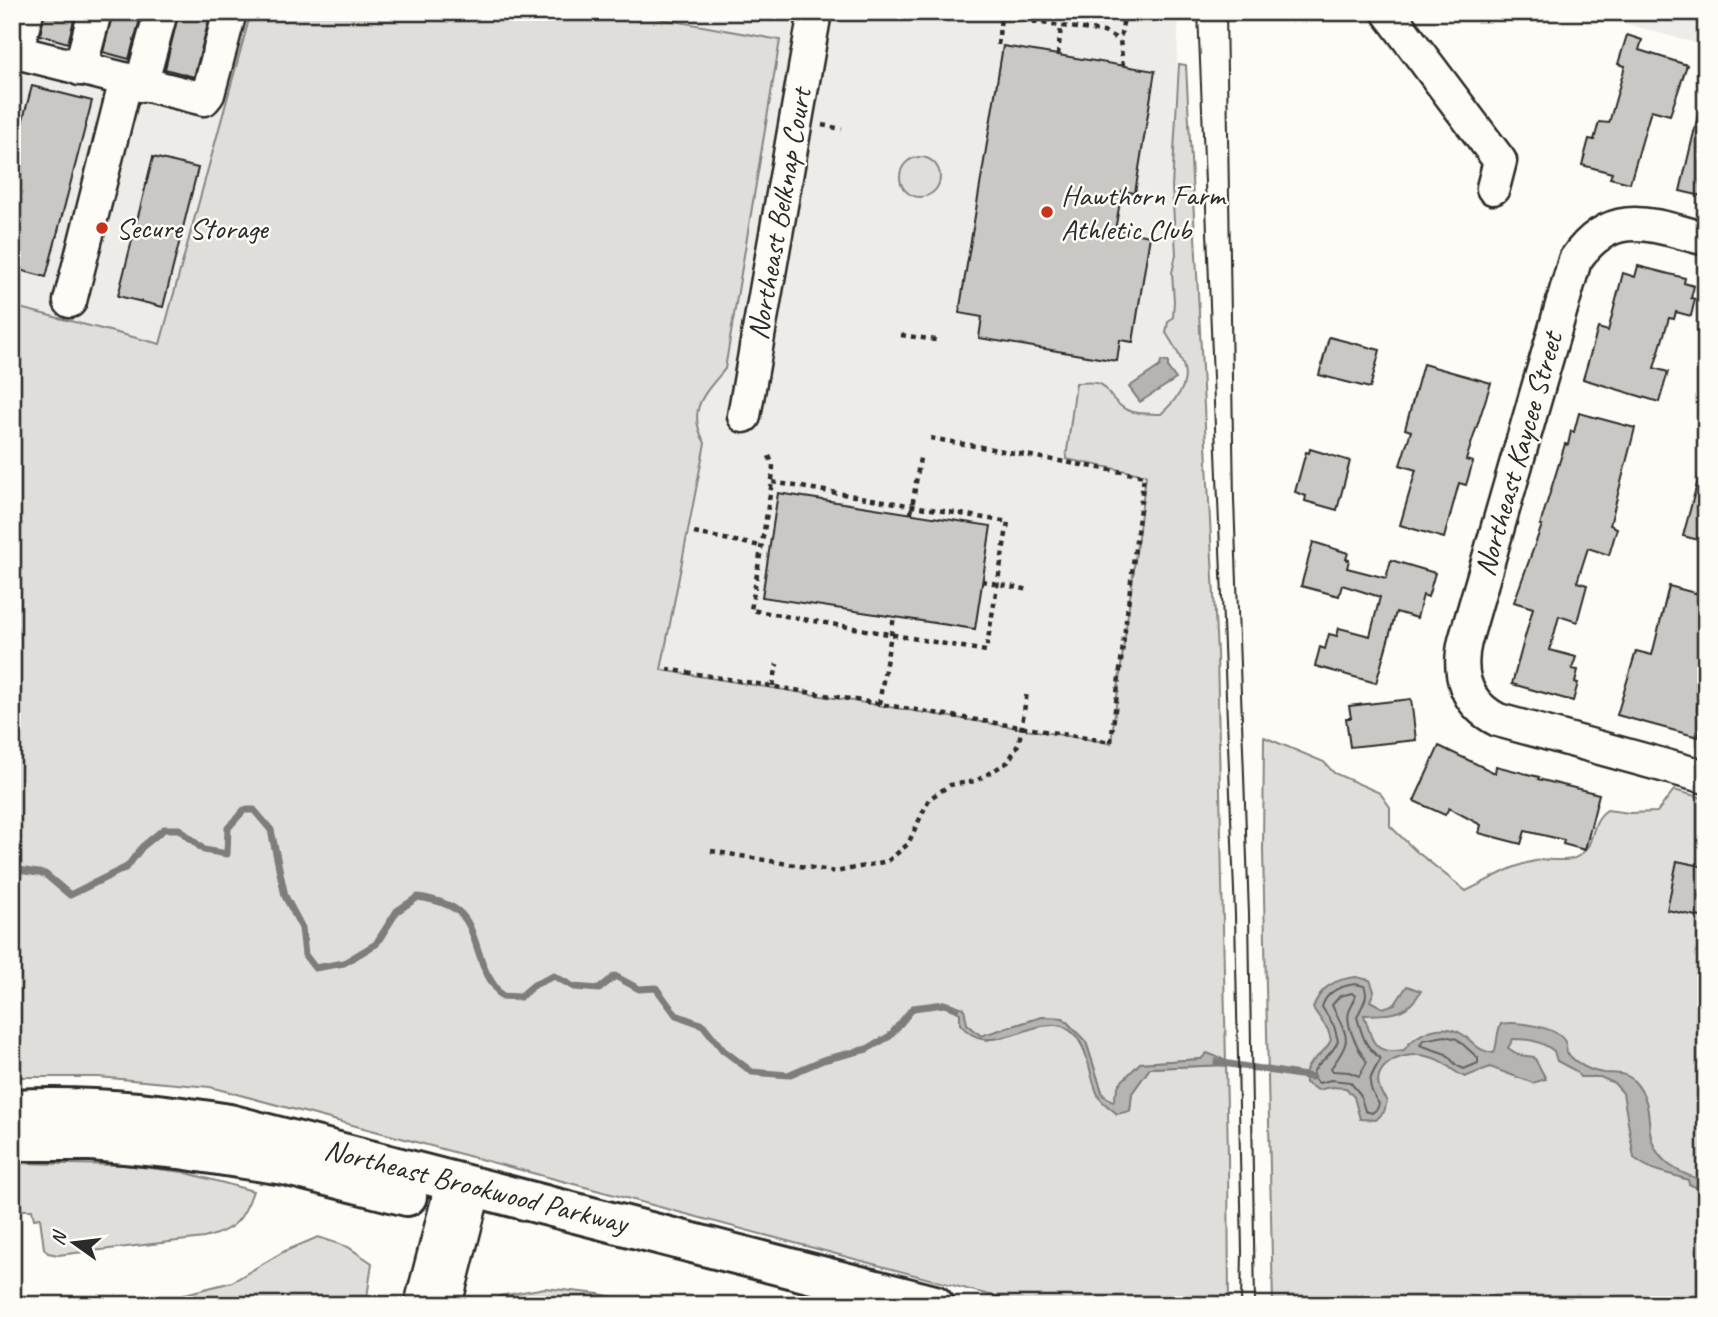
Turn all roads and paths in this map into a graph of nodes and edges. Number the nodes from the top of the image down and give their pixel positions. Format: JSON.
{"nodes":[{"id":1,"x":27,"y":12,"type":"edge"},
{"id":2,"x":95,"y":12,"type":"edge"},
{"id":3,"x":161,"y":12,"type":"edge"},
{"id":4,"x":230,"y":12,"type":"edge"},
{"id":5,"x":814,"y":12,"type":"edge"},
{"id":6,"x":1125,"y":12,"type":"edge"},
{"id":7,"x":1388,"y":12,"type":"edge"},
{"id":8,"x":1000,"y":15,"type":"edge"},
{"id":9,"x":1061,"y":26,"type":"junction"},
{"id":10,"x":1120,"y":40,"type":"junction"},
{"id":11,"x":998,"y":45,"type":"dead end"},
{"id":12,"x":14,"y":52,"type":"edge"},
{"id":13,"x":1058,"y":55,"type":"dead end"},
{"id":14,"x":1123,"y":66,"type":"dead end"},
{"id":15,"x":80,"y":69,"type":"junction"},
{"id":16,"x":133,"y":83,"type":"junction"},
{"id":17,"x":821,"y":125,"type":"dead end"},
{"id":18,"x":842,"y":129,"type":"dead end"},
{"id":19,"x":1493,"y":188,"type":"dead end"},
{"id":20,"x":1706,"y":239,"type":"edge"},
{"id":21,"x":70,"y":300,"type":"dead end"},
{"id":22,"x":901,"y":335,"type":"dead end"},
{"id":23,"x":936,"y":340,"type":"dead end"},
{"id":24,"x":744,"y":416,"type":"dead end"},
{"id":25,"x":930,"y":438,"type":"dead end"},
{"id":26,"x":769,"y":456,"type":"dead end"},
{"id":27,"x":920,"y":458,"type":"dead end"},
{"id":28,"x":772,"y":482,"type":"junction"},
{"id":29,"x":912,"y":506,"type":"junction"},
{"id":30,"x":911,"y":513,"type":"dead end"},
{"id":31,"x":694,"y":533,"type":"dead end"},
{"id":32,"x":761,"y":546,"type":"junction"},
{"id":33,"x":982,"y":581,"type":"dead end"},
{"id":34,"x":997,"y":584,"type":"junction"},
{"id":35,"x":1030,"y":590,"type":"dead end"},
{"id":36,"x":894,"y":617,"type":"dead end"},
{"id":37,"x":891,"y":634,"type":"junction"},
{"id":38,"x":777,"y":664,"type":"dead end"},
{"id":39,"x":667,"y":668,"type":"dead end"},
{"id":40,"x":773,"y":686,"type":"junction"},
{"id":41,"x":1027,"y":692,"type":"dead end"},
{"id":42,"x":879,"y":704,"type":"junction"},
{"id":43,"x":1021,"y":727,"type":"junction"},
{"id":44,"x":1706,"y":777,"type":"edge"},
{"id":45,"x":710,"y":851,"type":"dead end"},
{"id":46,"x":12,"y":1109,"type":"edge"},
{"id":47,"x":12,"y":1141,"type":"edge"},
{"id":48,"x":461,"y":1197,"type":"junction"},
{"id":49,"x":421,"y":1305,"type":"edge"},
{"id":50,"x":445,"y":1305,"type":"edge"},
{"id":51,"x":830,"y":1305,"type":"edge"},
{"id":52,"x":934,"y":1305,"type":"edge"}],
"edges":[{"from":1,"to":12,"type":"street"},
{"from":2,"to":15,"type":"street"},
{"from":3,"to":16,"type":"street"},
{"from":4,"to":16,"type":"street"},
{"from":5,"to":24,"type":"street","name":"Northeast Belknap Court"},
{"from":6,"to":10,"type":"path"},
{"from":7,"to":19,"type":"street"},
{"from":8,"to":9,"type":"path"},
{"from":8,"to":11,"type":"path"},
{"from":9,"to":10,"type":"path"},
{"from":9,"to":13,"type":"path"},
{"from":10,"to":14,"type":"path"},
{"from":12,"to":15,"type":"street"},
{"from":15,"to":16,"type":"street"},
{"from":16,"to":21,"type":"street"},
{"from":17,"to":18,"type":"path"},
{"from":20,"to":44,"type":"street","name":"Northeast Kaycee Street"},
{"from":22,"to":23,"type":"path"},
{"from":25,"to":43,"type":"path"},
{"from":26,"to":28,"type":"path"},
{"from":27,"to":29,"type":"path"},
{"from":28,"to":29,"type":"path"},
{"from":28,"to":32,"type":"path"},
{"from":29,"to":30,"type":"path"},
{"from":29,"to":34,"type":"path"},
{"from":31,"to":32,"type":"path"},
{"from":32,"to":37,"type":"path"},
{"from":33,"to":34,"type":"path"},
{"from":34,"to":35,"type":"path"},
{"from":34,"to":37,"type":"path"},
{"from":36,"to":37,"type":"path"},
{"from":37,"to":42,"type":"path"},
{"from":38,"to":40,"type":"path"},
{"from":39,"to":40,"type":"path"},
{"from":40,"to":42,"type":"path"},
{"from":41,"to":43,"type":"path"},
{"from":42,"to":43,"type":"path"},
{"from":43,"to":45,"type":"path"},
{"from":46,"to":48,"type":"main road","name":"Northeast Brookwood Parkway"},
{"from":47,"to":48,"type":"main road","name":"Northeast Brookwood Parkway"},
{"from":48,"to":49,"type":"street"},
{"from":48,"to":50,"type":"street"},
{"from":48,"to":51,"type":"main road","name":"Northeast Brookwood Parkway"},
{"from":48,"to":52,"type":"main road","name":"Northeast Brookwood Parkway"}]}
